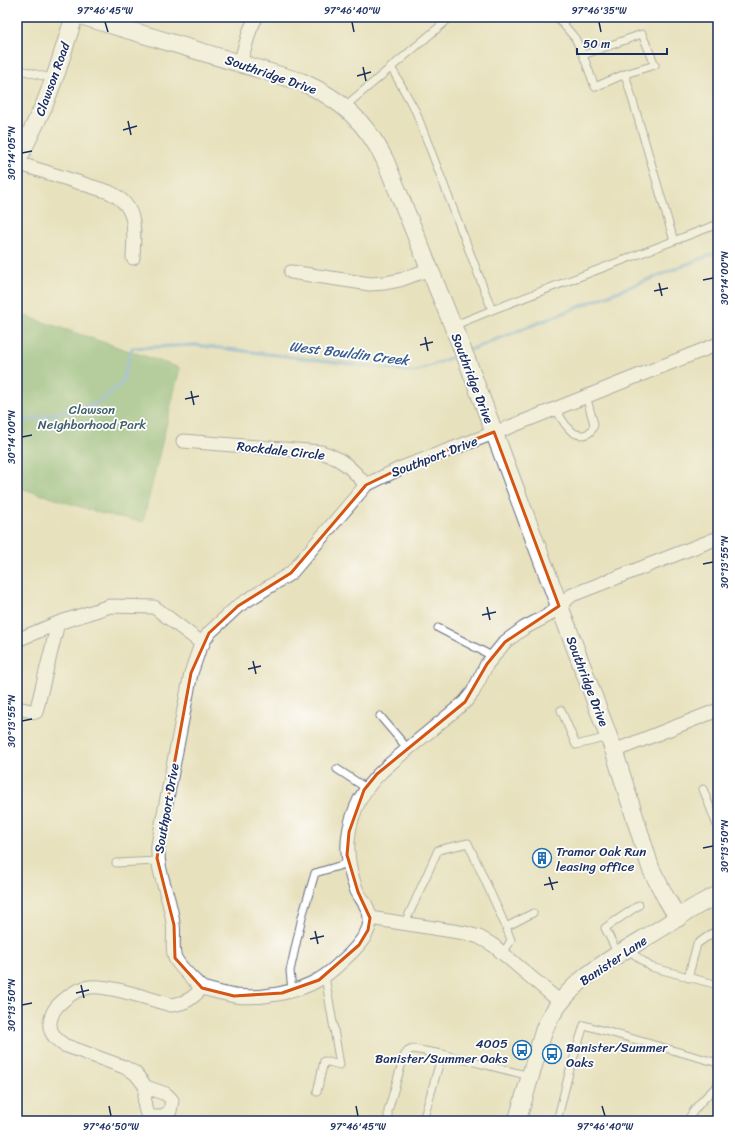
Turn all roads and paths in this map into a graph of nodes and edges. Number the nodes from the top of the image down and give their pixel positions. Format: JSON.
{"nodes":[{"id":1,"x":74,"y":17,"type":"edge"},
{"id":2,"x":85,"y":17,"type":"edge"},
{"id":3,"x":256,"y":17,"type":"edge"},
{"id":4,"x":451,"y":17,"type":"edge"},
{"id":5,"x":557,"y":17,"type":"edge"},
{"id":6,"x":583,"y":55,"type":"junction"},
{"id":7,"x":240,"y":63,"type":"junction"},
{"id":8,"x":392,"y":67,"type":"junction"},
{"id":9,"x":17,"y":69,"type":"edge"},
{"id":10,"x":625,"y":74,"type":"junction"},
{"id":11,"x":54,"y":79,"type":"junction"},
{"id":12,"x":344,"y":107,"type":"junction"},
{"id":13,"x":17,"y":163,"type":"edge"},
{"id":14,"x":718,"y":224,"type":"edge"},
{"id":15,"x":674,"y":241,"type":"junction"},
{"id":16,"x":133,"y":258,"type":"dead end"},
{"id":17,"x":430,"y":270,"type":"junction"},
{"id":18,"x":291,"y":272,"type":"dead end"},
{"id":19,"x":492,"y":310,"type":"junction"},
{"id":20,"x":453,"y":326,"type":"junction"},
{"id":21,"x":718,"y":344,"type":"edge"},
{"id":22,"x":586,"y":396,"type":"junction"},
{"id":23,"x":555,"y":408,"type":"junction"},
{"id":24,"x":494,"y":432,"type":"junction"},
{"id":25,"x":183,"y":441,"type":"dead end"},
{"id":26,"x":366,"y":485,"type":"junction"},
{"id":27,"x":718,"y":538,"type":"edge"},
{"id":28,"x":559,"y":606,"type":"junction"},
{"id":29,"x":58,"y":623,"type":"junction"},
{"id":30,"x":438,"y":628,"type":"dead end"},
{"id":31,"x":17,"y":640,"type":"edge"},
{"id":32,"x":202,"y":644,"type":"junction"},
{"id":33,"x":492,"y":656,"type":"junction"},
{"id":34,"x":17,"y":708,"type":"edge"},
{"id":35,"x":562,"y":710,"type":"dead end"},
{"id":36,"x":718,"y":710,"type":"edge"},
{"id":37,"x":380,"y":716,"type":"dead end"},
{"id":38,"x":612,"y":744,"type":"junction"},
{"id":39,"x":408,"y":749,"type":"junction"},
{"id":40,"x":337,"y":769,"type":"dead end"},
{"id":41,"x":366,"y":788,"type":"junction"},
{"id":42,"x":703,"y":789,"type":"dead end"},
{"id":43,"x":718,"y":828,"type":"edge"},
{"id":44,"x":157,"y":861,"type":"junction"},
{"id":45,"x":116,"y":863,"type":"dead end"},
{"id":46,"x":349,"y":863,"type":"junction"},
{"id":47,"x":718,"y":895,"type":"edge"},
{"id":48,"x":639,"y":905,"type":"dead end"},
{"id":49,"x":533,"y":913,"type":"dead end"},
{"id":50,"x":370,"y":918,"type":"junction"},
{"id":51,"x":678,"y":918,"type":"junction"},
{"id":52,"x":405,"y":923,"type":"junction"},
{"id":53,"x":506,"y":927,"type":"junction"},
{"id":54,"x":718,"y":929,"type":"edge"},
{"id":55,"x":623,"y":952,"type":"junction"},
{"id":56,"x":503,"y":954,"type":"junction"},
{"id":57,"x":325,"y":976,"type":"junction"},
{"id":58,"x":688,"y":978,"type":"junction"},
{"id":59,"x":718,"y":985,"type":"edge"},
{"id":60,"x":202,"y":988,"type":"junction"},
{"id":61,"x":292,"y":990,"type":"junction"},
{"id":62,"x":559,"y":1001,"type":"junction"},
{"id":63,"x":442,"y":1054,"type":"junction"},
{"id":64,"x":718,"y":1062,"type":"edge"},
{"id":65,"x":530,"y":1076,"type":"junction"},
{"id":66,"x":718,"y":1085,"type":"edge"},
{"id":67,"x":146,"y":1087,"type":"dead end"},
{"id":68,"x":317,"y":1092,"type":"dead end"},
{"id":69,"x":388,"y":1121,"type":"edge"},
{"id":70,"x":423,"y":1121,"type":"edge"},
{"id":71,"x":518,"y":1121,"type":"edge"},
{"id":72,"x":557,"y":1121,"type":"edge"},
{"id":73,"x":688,"y":1121,"type":"edge"}],
"edges":[{"from":1,"to":11,"type":"street","name":"Clawson Road"},
{"from":2,"to":7,"type":"street","name":"Southridge Drive"},
{"from":3,"to":7,"type":"street"},
{"from":4,"to":8,"type":"lane"},
{"from":5,"to":6,"type":"lane"},
{"from":6,"to":10,"type":"lane"},
{"from":6,"to":10,"type":"lane"},
{"from":7,"to":12,"type":"street","name":"Southridge Drive"},
{"from":8,"to":12,"type":"lane"},
{"from":8,"to":19,"type":"lane"},
{"from":9,"to":11,"type":"lane"},
{"from":10,"to":15,"type":"lane"},
{"from":11,"to":13,"type":"street","name":"Clawson Road"},
{"from":12,"to":17,"type":"street","name":"Southridge Drive"},
{"from":13,"to":16,"type":"street"},
{"from":14,"to":15,"type":"lane"},
{"from":15,"to":19,"type":"lane"},
{"from":17,"to":18,"type":"street"},
{"from":17,"to":20,"type":"street","name":"Southridge Drive"},
{"from":19,"to":20,"type":"lane"},
{"from":20,"to":24,"type":"street","name":"Southridge Drive"},
{"from":21,"to":22,"type":"street","name":"Southport Drive"},
{"from":22,"to":23,"type":"street","name":"Southport Drive"},
{"from":22,"to":23,"type":"lane"},
{"from":23,"to":24,"type":"street","name":"Southport Drive"},
{"from":24,"to":26,"type":"street","name":"Southport Drive"},
{"from":24,"to":28,"type":"street","name":"Southridge Drive"},
{"from":25,"to":26,"type":"street","name":"Rockdale Circle"},
{"from":26,"to":32,"type":"street","name":"Southport Drive"},
{"from":27,"to":28,"type":"street"},
{"from":28,"to":33,"type":"street"},
{"from":28,"to":38,"type":"street","name":"Southridge Drive"},
{"from":29,"to":31,"type":"street"},
{"from":29,"to":32,"type":"street"},
{"from":29,"to":34,"type":"street"},
{"from":30,"to":33,"type":"lane"},
{"from":32,"to":44,"type":"street","name":"Southport Drive"},
{"from":33,"to":39,"type":"street"},
{"from":35,"to":38,"type":"lane"},
{"from":36,"to":38,"type":"street"},
{"from":37,"to":39,"type":"lane"},
{"from":38,"to":51,"type":"street","name":"Southridge Drive"},
{"from":39,"to":41,"type":"street"},
{"from":40,"to":41,"type":"lane"},
{"from":41,"to":46,"type":"street"},
{"from":42,"to":43,"type":"lane"},
{"from":44,"to":45,"type":"lane"},
{"from":44,"to":60,"type":"street","name":"Southport Drive"},
{"from":46,"to":50,"type":"street"},
{"from":46,"to":61,"type":"lane"},
{"from":47,"to":51,"type":"street","name":"Banister Lane"},
{"from":48,"to":55,"type":"lane"},
{"from":49,"to":53,"type":"lane"},
{"from":50,"to":52,"type":"street"},
{"from":50,"to":57,"type":"street"},
{"from":51,"to":55,"type":"street","name":"Banister Lane"},
{"from":52,"to":53,"type":"lane"},
{"from":52,"to":56,"type":"street"},
{"from":53,"to":56,"type":"lane"},
{"from":54,"to":58,"type":"lane"},
{"from":55,"to":58,"type":"lane"},
{"from":55,"to":62,"type":"street","name":"Banister Lane"},
{"from":56,"to":62,"type":"street"},
{"from":57,"to":61,"type":"street"},
{"from":57,"to":68,"type":"lane"},
{"from":58,"to":59,"type":"lane"},
{"from":60,"to":61,"type":"street"},
{"from":60,"to":67,"type":"street"},
{"from":62,"to":65,"type":"street","name":"Banister Lane"},
{"from":63,"to":65,"type":"lane"},
{"from":63,"to":69,"type":"lane"},
{"from":63,"to":70,"type":"lane"},
{"from":64,"to":72,"type":"lane"},
{"from":65,"to":71,"type":"street","name":"Banister Lane"},
{"from":66,"to":73,"type":"lane"}]}
